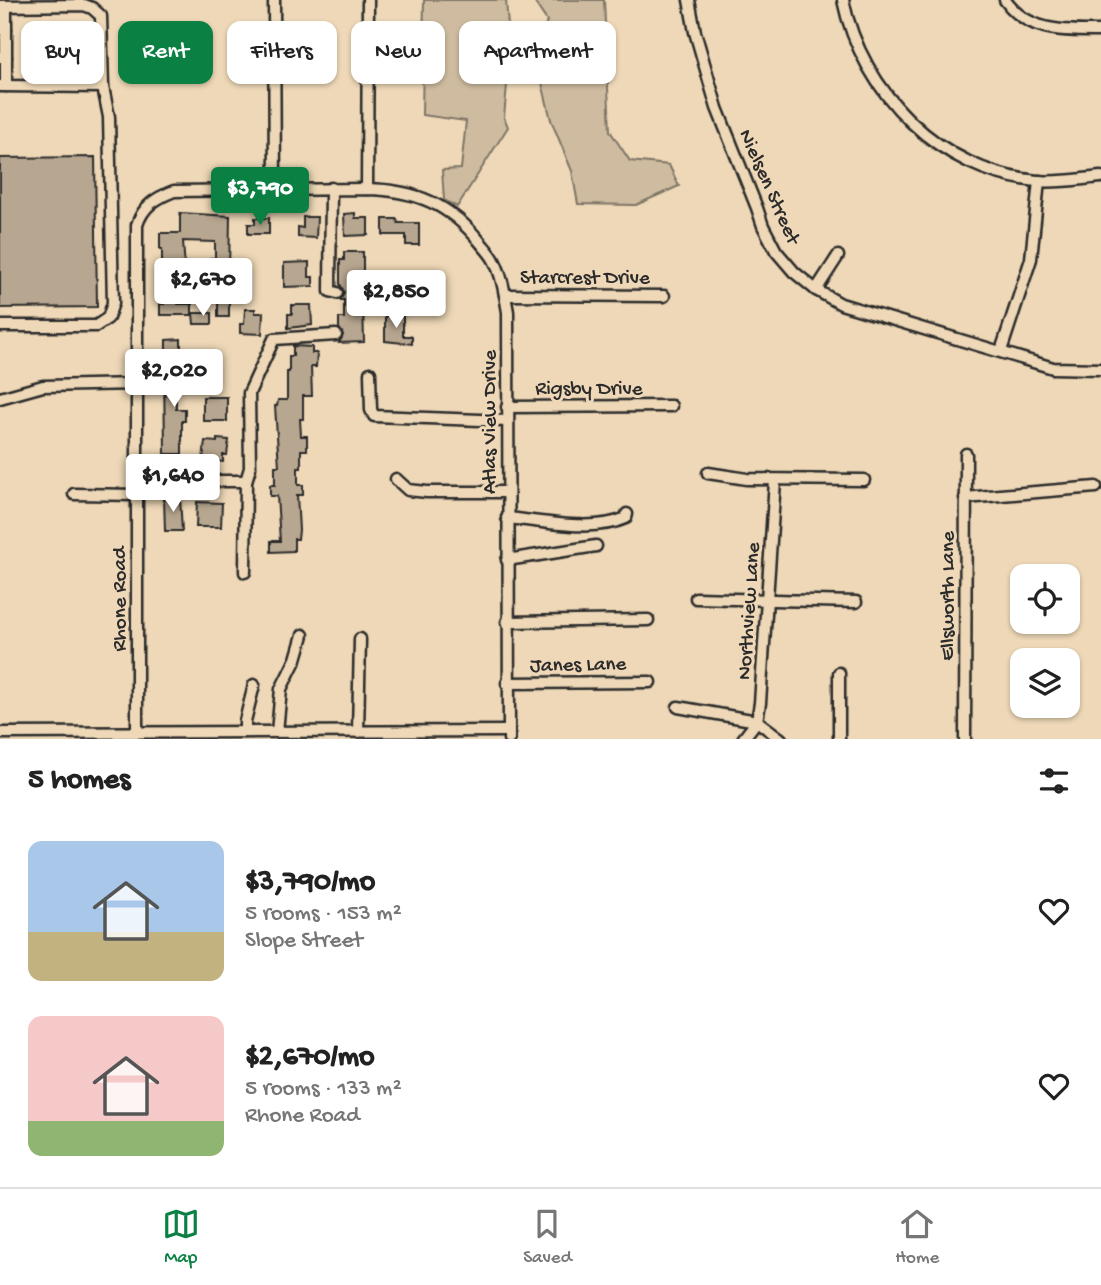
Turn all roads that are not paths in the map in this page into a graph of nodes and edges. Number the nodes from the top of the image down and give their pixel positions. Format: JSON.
{"nodes":[{"id":1,"x":274,"y":0,"type":"edge"},
{"id":2,"x":368,"y":0,"type":"edge"},
{"id":3,"x":689,"y":0,"type":"edge"},
{"id":4,"x":843,"y":0,"type":"edge"},
{"id":5,"x":1005,"y":0,"type":"edge"},
{"id":6,"x":3,"y":6,"type":"edge"},
{"id":7,"x":3,"y":29,"type":"edge"},
{"id":8,"x":1101,"y":31,"type":"edge"},
{"id":9,"x":3,"y":57,"type":"edge"},
{"id":10,"x":3,"y":86,"type":"edge"},
{"id":11,"x":103,"y":87,"type":"junction"},
{"id":12,"x":1101,"y":177,"type":"edge"},
{"id":13,"x":1039,"y":181,"type":"junction"},
{"id":14,"x":331,"y":188,"type":"junction"},
{"id":15,"x":367,"y":189,"type":"junction"},
{"id":16,"x":275,"y":190,"type":"junction"},
{"id":17,"x":140,"y":213,"type":"joint"},
{"id":18,"x":838,"y":256,"type":"dead end"},
{"id":19,"x":816,"y":290,"type":"junction"},
{"id":20,"x":337,"y":293,"type":"dead end"},
{"id":21,"x":505,"y":295,"type":"junction"},
{"id":22,"x":664,"y":296,"type":"dead end"},
{"id":23,"x":0,"y":326,"type":"edge"},
{"id":24,"x":336,"y":335,"type":"dead end"},
{"id":25,"x":1001,"y":351,"type":"junction"},
{"id":26,"x":1101,"y":369,"type":"edge"},
{"id":27,"x":370,"y":373,"type":"dead end"},
{"id":28,"x":137,"y":384,"type":"junction"},
{"id":29,"x":0,"y":398,"type":"edge"},
{"id":30,"x":671,"y":406,"type":"dead end"},
{"id":31,"x":507,"y":407,"type":"junction"},
{"id":32,"x":507,"y":421,"type":"junction"},
{"id":33,"x":966,"y":454,"type":"dead end"},
{"id":34,"x":708,"y":473,"type":"dead end"},
{"id":35,"x":396,"y":479,"type":"dead end"},
{"id":36,"x":864,"y":480,"type":"dead end"},
{"id":37,"x":137,"y":481,"type":"junction"},
{"id":38,"x":246,"y":481,"type":"junction"},
{"id":39,"x":775,"y":481,"type":"junction"},
{"id":40,"x":1096,"y":487,"type":"dead end"},
{"id":41,"x":507,"y":492,"type":"junction"},
{"id":42,"x":74,"y":494,"type":"dead end"},
{"id":43,"x":137,"y":495,"type":"junction"},
{"id":44,"x":965,"y":498,"type":"junction"},
{"id":45,"x":627,"y":514,"type":"dead end"},
{"id":46,"x":507,"y":518,"type":"junction"},
{"id":47,"x":596,"y":546,"type":"dead end"},
{"id":48,"x":507,"y":560,"type":"junction"},
{"id":49,"x":245,"y":572,"type":"dead end"},
{"id":50,"x":696,"y":598,"type":"dead end"},
{"id":51,"x":768,"y":601,"type":"junction"},
{"id":52,"x":856,"y":602,"type":"dead end"},
{"id":53,"x":648,"y":620,"type":"dead end"},
{"id":54,"x":507,"y":622,"type":"junction"},
{"id":55,"x":303,"y":635,"type":"dead end"},
{"id":56,"x":360,"y":639,"type":"dead end"},
{"id":57,"x":839,"y":673,"type":"dead end"},
{"id":58,"x":650,"y":682,"type":"dead end"},
{"id":59,"x":507,"y":683,"type":"junction"},
{"id":60,"x":254,"y":685,"type":"dead end"},
{"id":61,"x":678,"y":707,"type":"dead end"},
{"id":62,"x":758,"y":721,"type":"junction"},
{"id":63,"x":245,"y":732,"type":"junction"},
{"id":64,"x":277,"y":732,"type":"junction"},
{"id":65,"x":358,"y":732,"type":"junction"},
{"id":66,"x":0,"y":733,"type":"edge"},
{"id":67,"x":137,"y":733,"type":"junction"},
{"id":68,"x":508,"y":735,"type":"edge"},
{"id":69,"x":265,"y":736,"type":"edge"},
{"id":70,"x":743,"y":739,"type":"edge"},
{"id":71,"x":781,"y":739,"type":"edge"},
{"id":72,"x":839,"y":739,"type":"edge"},
{"id":73,"x":965,"y":739,"type":"edge"}],
"edges":[{"from":1,"to":16,"type":"street"},
{"from":2,"to":15,"type":"street"},
{"from":3,"to":19,"type":"street","name":"Nielsen Street"},
{"from":4,"to":13,"type":"street"},
{"from":5,"to":8,"type":"street"},
{"from":6,"to":7,"type":"street"},
{"from":6,"to":11,"type":"street"},
{"from":7,"to":9,"type":"street"},
{"from":9,"to":10,"type":"street"},
{"from":10,"to":11,"type":"street"},
{"from":11,"to":23,"type":"street"},
{"from":12,"to":13,"type":"street"},
{"from":13,"to":25,"type":"street"},
{"from":14,"to":15,"type":"street","name":"Atlas View Drive"},
{"from":14,"to":16,"type":"street","name":"Atlas View Drive"},
{"from":14,"to":20,"type":"street"},
{"from":15,"to":21,"type":"street","name":"Atlas View Drive"},
{"from":16,"to":17,"type":"street","name":"Atlas View Drive"},
{"from":17,"to":28,"type":"street","name":"Rhone Road"},
{"from":18,"to":19,"type":"street"},
{"from":19,"to":25,"type":"street","name":"Nielsen Street"},
{"from":21,"to":22,"type":"street","name":"Starcrest Drive"},
{"from":21,"to":31,"type":"street","name":"Atlas View Drive"},
{"from":24,"to":38,"type":"street"},
{"from":25,"to":26,"type":"street","name":"Nielsen Street"},
{"from":27,"to":32,"type":"street"},
{"from":28,"to":29,"type":"street"},
{"from":28,"to":37,"type":"street","name":"Rhone Road"},
{"from":30,"to":31,"type":"street","name":"Rigsby Drive"},
{"from":31,"to":32,"type":"street","name":"Atlas View Drive"},
{"from":32,"to":41,"type":"street","name":"Atlas View Drive"},
{"from":33,"to":44,"type":"street","name":"Ellsworth Lane"},
{"from":34,"to":39,"type":"street"},
{"from":35,"to":41,"type":"street"},
{"from":36,"to":39,"type":"street"},
{"from":37,"to":38,"type":"street"},
{"from":37,"to":43,"type":"street","name":"Rhone Road"},
{"from":38,"to":49,"type":"street"},
{"from":39,"to":51,"type":"street","name":"Northview Lane"},
{"from":40,"to":44,"type":"street"},
{"from":41,"to":46,"type":"street","name":"Atlas View Drive"},
{"from":42,"to":43,"type":"street"},
{"from":43,"to":67,"type":"street","name":"Rhone Road"},
{"from":44,"to":73,"type":"street","name":"Ellsworth Lane"},
{"from":45,"to":46,"type":"street"},
{"from":46,"to":48,"type":"street","name":"Atlas View Drive"},
{"from":47,"to":48,"type":"street"},
{"from":48,"to":54,"type":"street","name":"Atlas View Drive"},
{"from":50,"to":51,"type":"street"},
{"from":51,"to":52,"type":"street"},
{"from":51,"to":62,"type":"street","name":"Northview Lane"},
{"from":53,"to":54,"type":"street"},
{"from":54,"to":59,"type":"street","name":"Atlas View Drive"},
{"from":55,"to":64,"type":"street"},
{"from":56,"to":65,"type":"street"},
{"from":57,"to":72,"type":"street"},
{"from":58,"to":59,"type":"street","name":"Janes Lane"},
{"from":59,"to":68,"type":"street","name":"Atlas View Drive"},
{"from":60,"to":63,"type":"street"},
{"from":61,"to":62,"type":"street"},
{"from":62,"to":70,"type":"street"},
{"from":62,"to":71,"type":"street"},
{"from":63,"to":67,"type":"street"},
{"from":63,"to":69,"type":"street"},
{"from":64,"to":65,"type":"street"},
{"from":64,"to":69,"type":"street"},
{"from":65,"to":68,"type":"street"},
{"from":66,"to":67,"type":"street"}]}
